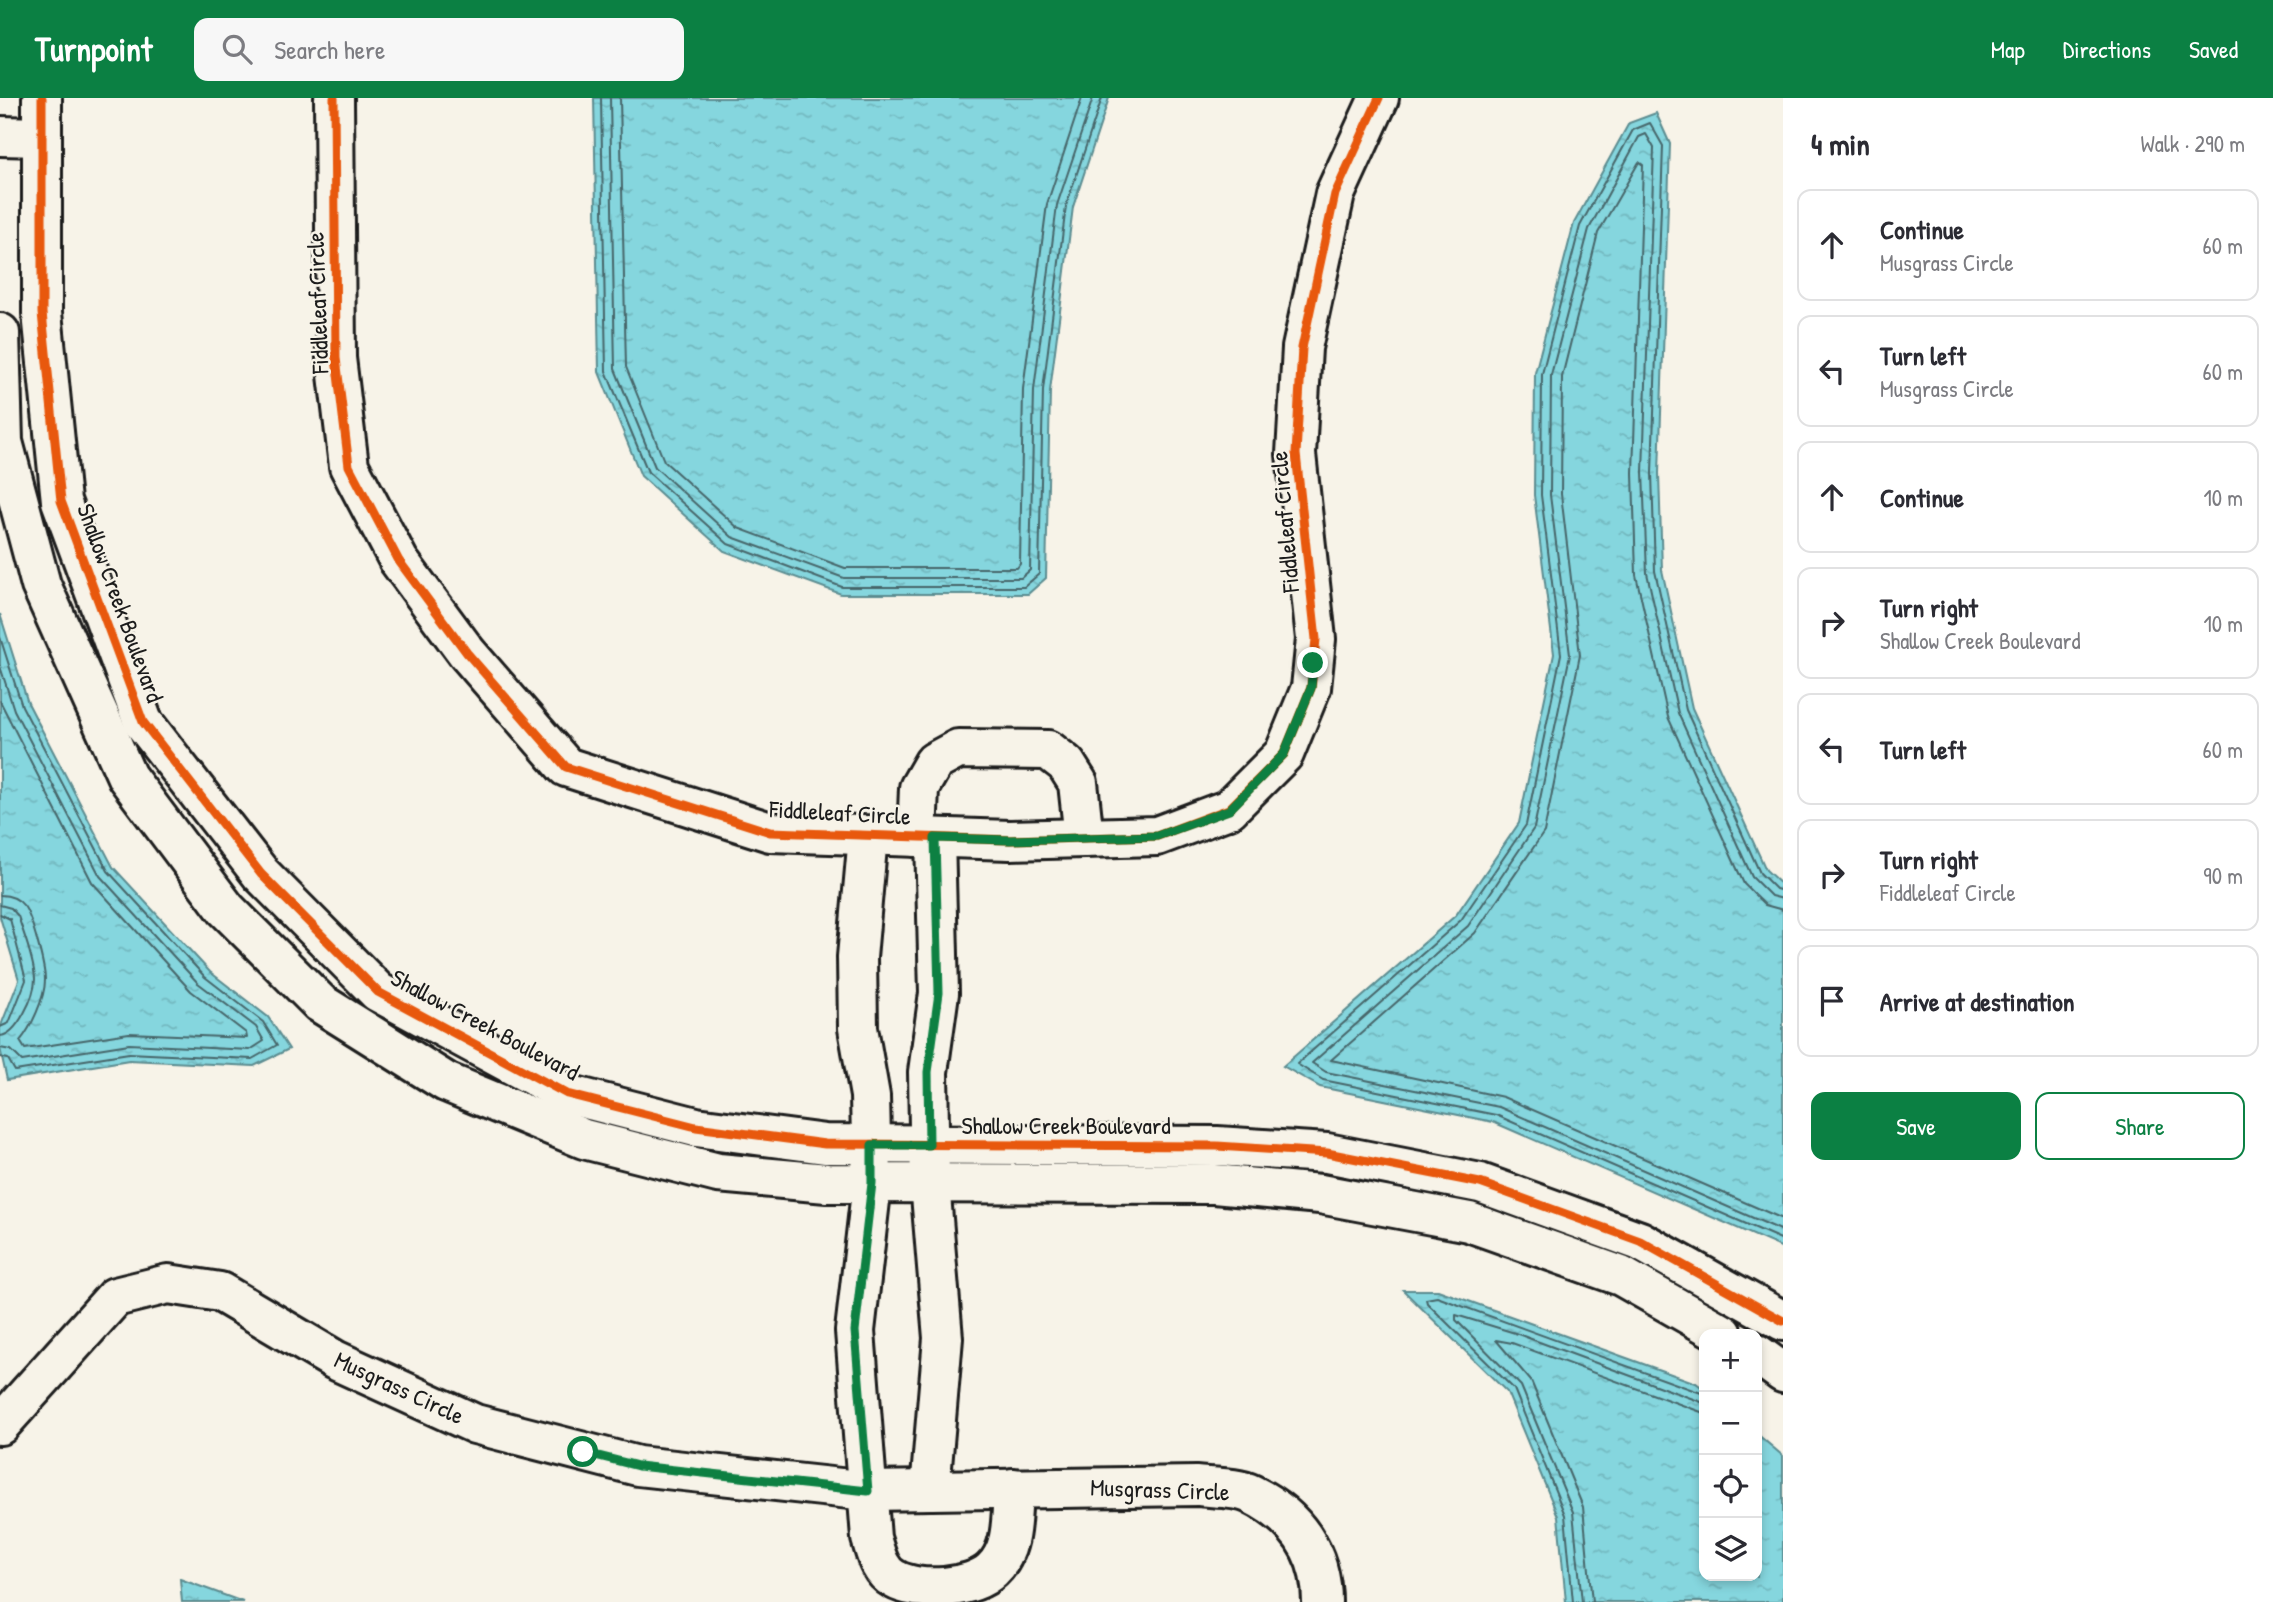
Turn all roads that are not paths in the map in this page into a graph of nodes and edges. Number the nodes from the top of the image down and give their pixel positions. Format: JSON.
{"nodes":[{"id":1,"x":42,"y":98,"type":"edge"},
{"id":2,"x":334,"y":98,"type":"edge"},
{"id":3,"x":1379,"y":98,"type":"edge"},
{"id":4,"x":0,"y":136,"type":"edge"},
{"id":5,"x":42,"y":137,"type":"junction"},
{"id":6,"x":0,"y":333,"type":"edge"},
{"id":7,"x":868,"y":836,"type":"junction"},
{"id":8,"x":926,"y":838,"type":"junction"},
{"id":9,"x":1084,"y":838,"type":"junction"},
{"id":10,"x":872,"y":1145,"type":"junction"},
{"id":11,"x":929,"y":1145,"type":"junction"},
{"id":12,"x":872,"y":1183,"type":"junction"},
{"id":13,"x":929,"y":1183,"type":"junction"},
{"id":14,"x":1783,"y":1321,"type":"edge"},
{"id":15,"x":1714,"y":1329,"type":"edge"},
{"id":16,"x":1762,"y":1358,"type":"edge"},
{"id":17,"x":1783,"y":1373,"type":"edge"},
{"id":18,"x":0,"y":1425,"type":"edge"},
{"id":19,"x":1013,"y":1488,"type":"junction"},
{"id":20,"x":930,"y":1490,"type":"junction"},
{"id":21,"x":868,"y":1491,"type":"junction"},
{"id":22,"x":1322,"y":1602,"type":"edge"}],
"edges":[{"from":1,"to":5,"type":"street","name":"Shallow Creek Boulevard"},
{"from":2,"to":7,"type":"street","name":"Fiddleleaf Circle"},
{"from":3,"to":9,"type":"street","name":"Fiddleleaf Circle"},
{"from":4,"to":5,"type":"street"},
{"from":5,"to":10,"type":"street","name":"Shallow Creek Boulevard"},
{"from":6,"to":12,"type":"street"},
{"from":7,"to":8,"type":"street","name":"Fiddleleaf Circle"},
{"from":7,"to":10,"type":"street"},
{"from":8,"to":9,"type":"street","name":"Fiddleleaf Circle"},
{"from":8,"to":9,"type":"street"},
{"from":8,"to":11,"type":"street"},
{"from":10,"to":11,"type":"street","name":"Shallow Creek Boulevard"},
{"from":10,"to":12,"type":"street"},
{"from":11,"to":13,"type":"street"},
{"from":11,"to":14,"type":"street","name":"Shallow Creek Boulevard"},
{"from":12,"to":13,"type":"street"},
{"from":12,"to":21,"type":"street"},
{"from":13,"to":15,"type":"street"},
{"from":13,"to":20,"type":"street"},
{"from":16,"to":17,"type":"street"},
{"from":18,"to":21,"type":"street","name":"Musgrass Circle"},
{"from":19,"to":20,"type":"street","name":"Musgrass Circle"},
{"from":19,"to":21,"type":"street"},
{"from":19,"to":22,"type":"street","name":"Musgrass Circle"},
{"from":20,"to":21,"type":"street","name":"Musgrass Circle"}]}
